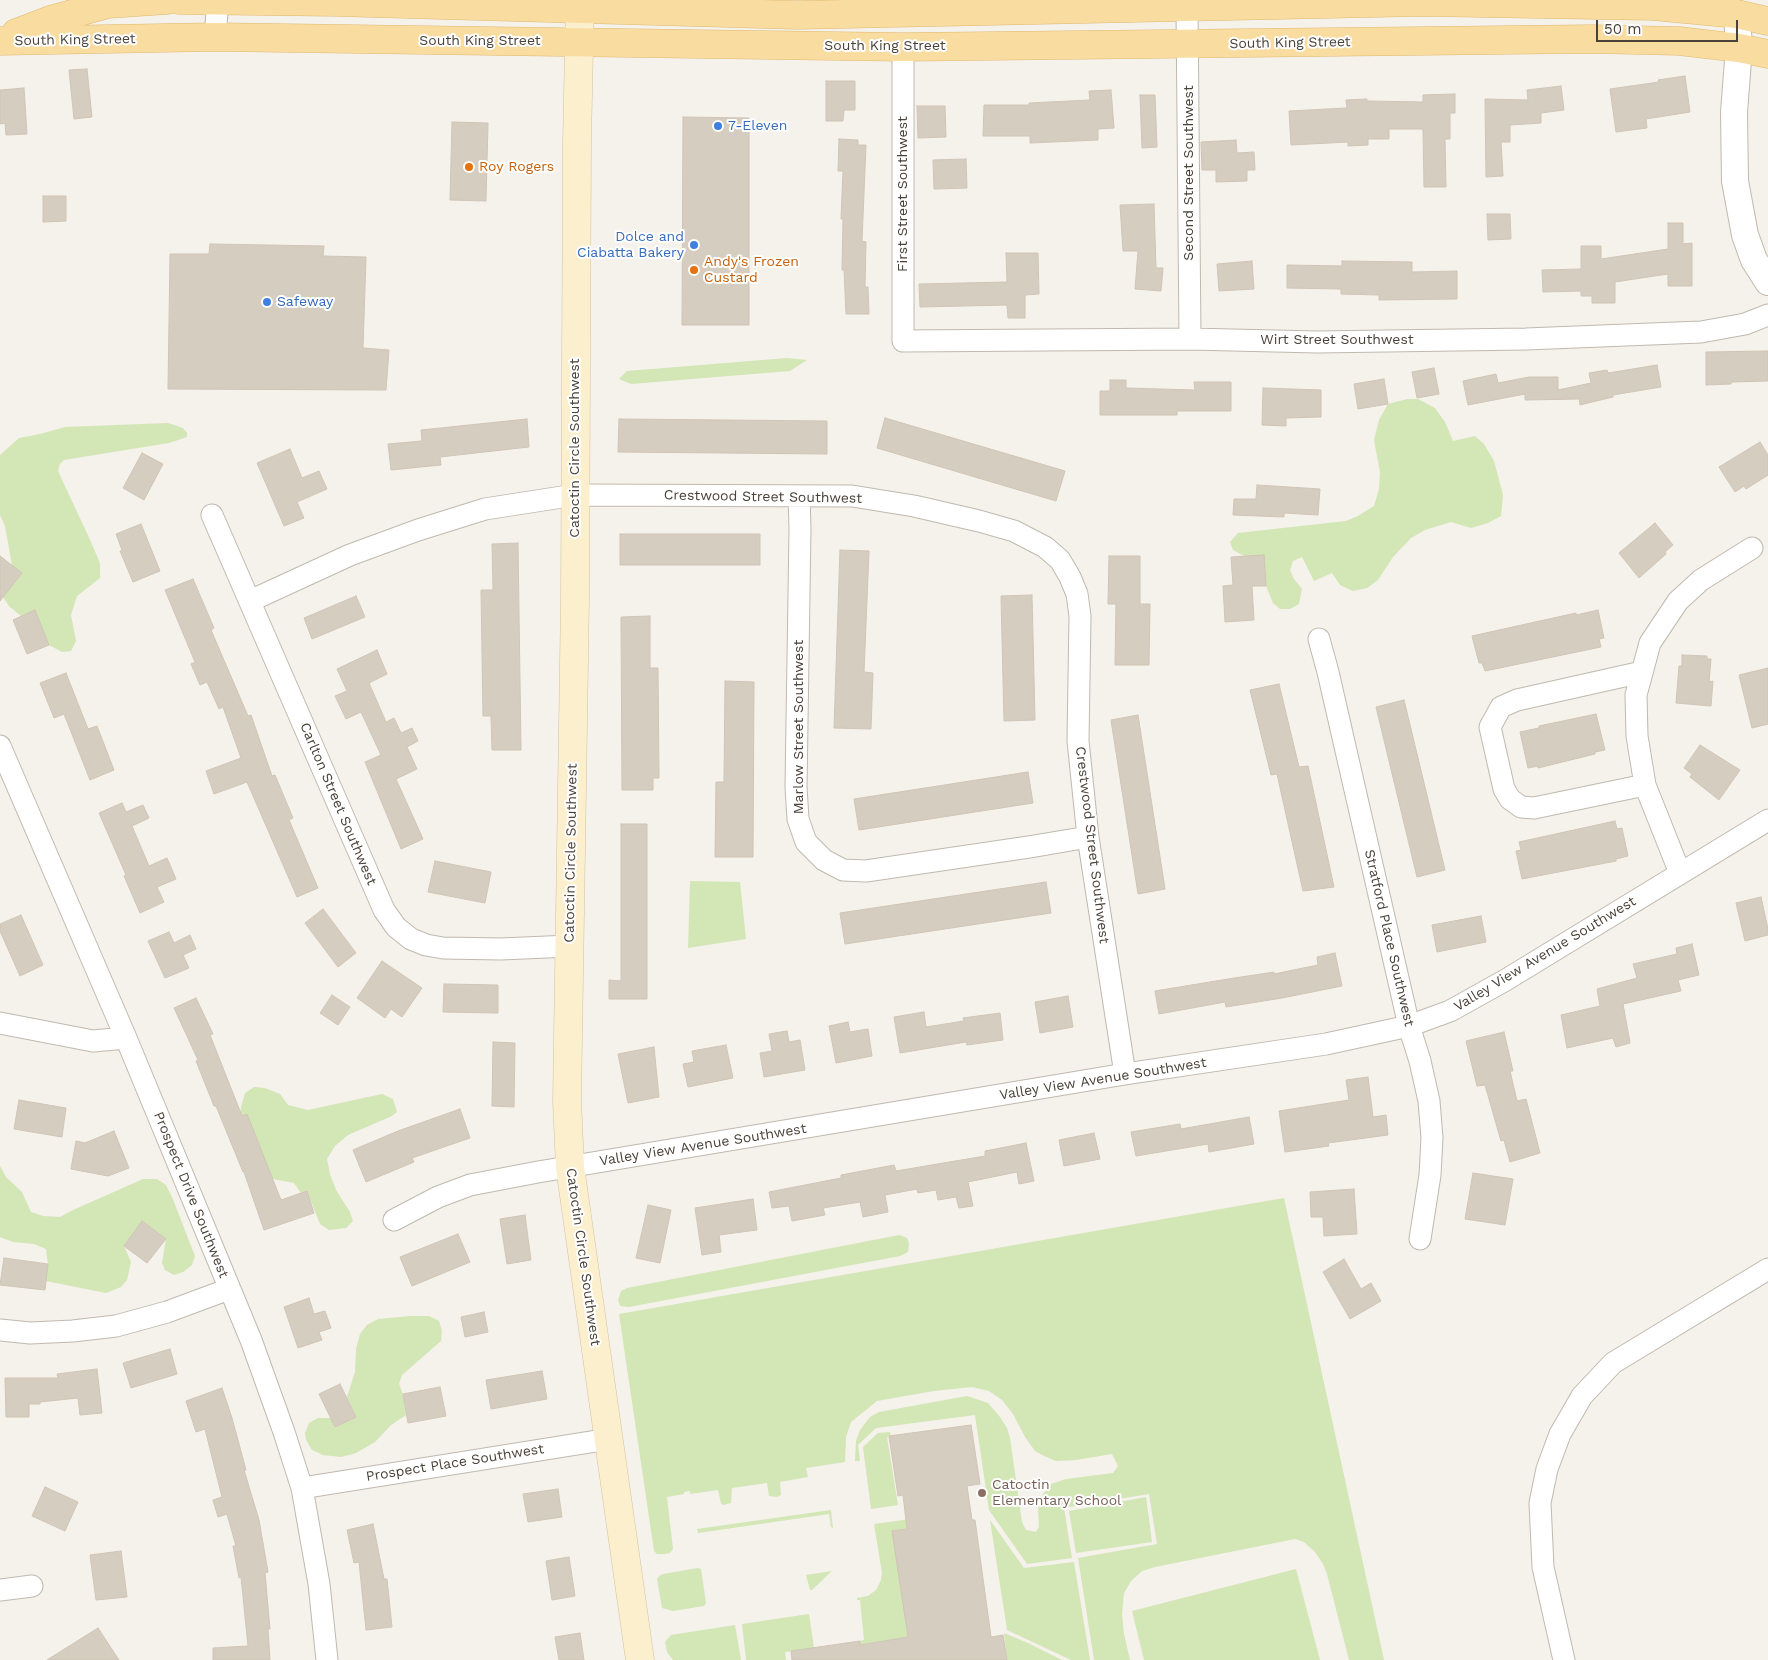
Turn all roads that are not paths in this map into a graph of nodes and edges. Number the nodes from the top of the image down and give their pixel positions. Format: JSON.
{"nodes":[{"id":1,"x":167,"y":0,"type":"edge"},
{"id":2,"x":178,"y":0,"type":"edge"},
{"id":3,"x":218,"y":1,"type":"edge"},
{"id":4,"x":580,"y":4,"type":"edge"},
{"id":5,"x":801,"y":7,"type":"edge"},
{"id":6,"x":1738,"y":7,"type":"edge"},
{"id":7,"x":1187,"y":8,"type":"junction"},
{"id":8,"x":1768,"y":21,"type":"edge"},
{"id":9,"x":215,"y":37,"type":"junction"},
{"id":10,"x":0,"y":40,"type":"edge"},
{"id":11,"x":580,"y":42,"type":"junction"},
{"id":12,"x":1188,"y":45,"type":"junction"},
{"id":13,"x":903,"y":47,"type":"junction"},
{"id":14,"x":1738,"y":48,"type":"junction"},
{"id":15,"x":1768,"y":54,"type":"edge"},
{"id":16,"x":1768,"y":282,"type":"edge"},
{"id":17,"x":1768,"y":315,"type":"edge"},
{"id":18,"x":1190,"y":339,"type":"junction"},
{"id":19,"x":903,"y":341,"type":"joint"},
{"id":20,"x":574,"y":495,"type":"junction"},
{"id":21,"x":799,"y":496,"type":"junction"},
{"id":22,"x":212,"y":515,"type":"dead end"},
{"id":23,"x":1752,"y":548,"type":"dead end"},
{"id":24,"x":250,"y":601,"type":"junction"},
{"id":25,"x":1319,"y":640,"type":"dead end"},
{"id":26,"x":1642,"y":672,"type":"junction"},
{"id":27,"x":0,"y":746,"type":"edge"},
{"id":28,"x":1644,"y":785,"type":"junction"},
{"id":29,"x":1768,"y":820,"type":"edge"},
{"id":30,"x":1088,"y":837,"type":"junction"},
{"id":31,"x":1680,"y":873,"type":"junction"},
{"id":32,"x":570,"y":946,"type":"junction"},
{"id":33,"x":0,"y":1023,"type":"edge"},
{"id":34,"x":1409,"y":1026,"type":"junction"},
{"id":35,"x":126,"y":1038,"type":"junction"},
{"id":36,"x":1125,"y":1074,"type":"junction"},
{"id":37,"x":570,"y":1168,"type":"junction"},
{"id":38,"x":394,"y":1220,"type":"dead end"},
{"id":39,"x":1420,"y":1239,"type":"dead end"},
{"id":40,"x":1768,"y":1269,"type":"edge"},
{"id":41,"x":230,"y":1289,"type":"junction"},
{"id":42,"x":0,"y":1330,"type":"edge"},
{"id":43,"x":609,"y":1439,"type":"junction"},
{"id":44,"x":302,"y":1488,"type":"junction"},
{"id":45,"x":32,"y":1586,"type":"dead end"},
{"id":46,"x":0,"y":1590,"type":"edge"},
{"id":47,"x":327,"y":1660,"type":"edge"},
{"id":48,"x":640,"y":1660,"type":"edge"},
{"id":49,"x":1564,"y":1660,"type":"edge"}],
"edges":[{"from":1,"to":10,"type":"main road","name":"South King Street"},
{"from":2,"to":3,"type":"main road"},
{"from":3,"to":4,"type":"main road"},
{"from":3,"to":9,"type":"street"},
{"from":4,"to":5,"type":"main road"},
{"from":4,"to":11,"type":"main road","name":"Catoctin Circle Southwest"},
{"from":5,"to":7,"type":"main road"},
{"from":6,"to":7,"type":"main road"},
{"from":6,"to":8,"type":"main road"},
{"from":6,"to":14,"type":"street"},
{"from":7,"to":12,"type":"street","name":"Second Street Southwest"},
{"from":9,"to":10,"type":"main road","name":"South King Street"},
{"from":9,"to":11,"type":"main road","name":"South King Street"},
{"from":11,"to":13,"type":"main road","name":"South King Street"},
{"from":11,"to":20,"type":"main road","name":"Catoctin Circle Southwest"},
{"from":12,"to":13,"type":"main road","name":"South King Street"},
{"from":12,"to":14,"type":"main road","name":"South King Street"},
{"from":12,"to":18,"type":"street","name":"Second Street Southwest"},
{"from":13,"to":19,"type":"street","name":"First Street Southwest"},
{"from":14,"to":15,"type":"main road","name":"South King Street"},
{"from":14,"to":16,"type":"street"},
{"from":17,"to":18,"type":"street","name":"Wirt Street Southwest"},
{"from":18,"to":19,"type":"street","name":"Wirt Street Southwest"},
{"from":20,"to":21,"type":"street","name":"Crestwood Street Southwest"},
{"from":20,"to":24,"type":"street","name":"Crestwood Street Southwest"},
{"from":20,"to":32,"type":"main road","name":"Catoctin Circle Southwest"},
{"from":21,"to":30,"type":"street","name":"Crestwood Street Southwest"},
{"from":21,"to":30,"type":"street","name":"Marlow Street Southwest"},
{"from":22,"to":24,"type":"street","name":"Carlton Street Southwest"},
{"from":23,"to":26,"type":"street"},
{"from":24,"to":32,"type":"street","name":"Carlton Street Southwest"},
{"from":25,"to":34,"type":"street","name":"Stratford Place Southwest"},
{"from":26,"to":28,"type":"street"},
{"from":26,"to":28,"type":"street"},
{"from":27,"to":35,"type":"street","name":"Prospect Drive Southwest"},
{"from":28,"to":31,"type":"street"},
{"from":29,"to":31,"type":"street","name":"Valley View Avenue Southwest"},
{"from":30,"to":36,"type":"street","name":"Crestwood Street Southwest"},
{"from":31,"to":34,"type":"street","name":"Valley View Avenue Southwest"},
{"from":32,"to":37,"type":"main road","name":"Catoctin Circle Southwest"},
{"from":33,"to":35,"type":"street"},
{"from":34,"to":36,"type":"street","name":"Valley View Avenue Southwest"},
{"from":34,"to":39,"type":"street","name":"Stratford Place Southwest"},
{"from":35,"to":41,"type":"street","name":"Prospect Drive Southwest"},
{"from":36,"to":37,"type":"street","name":"Valley View Avenue Southwest"},
{"from":37,"to":38,"type":"street","name":"Valley View Avenue Southwest"},
{"from":37,"to":43,"type":"main road","name":"Catoctin Circle Southwest"},
{"from":40,"to":49,"type":"street"},
{"from":41,"to":42,"type":"street"},
{"from":41,"to":44,"type":"street","name":"Prospect Drive Southwest"},
{"from":43,"to":44,"type":"street","name":"Prospect Place Southwest"},
{"from":43,"to":48,"type":"main road","name":"Catoctin Circle Southwest"},
{"from":44,"to":47,"type":"street","name":"Prospect Drive Southwest"},
{"from":45,"to":46,"type":"street"}]}
